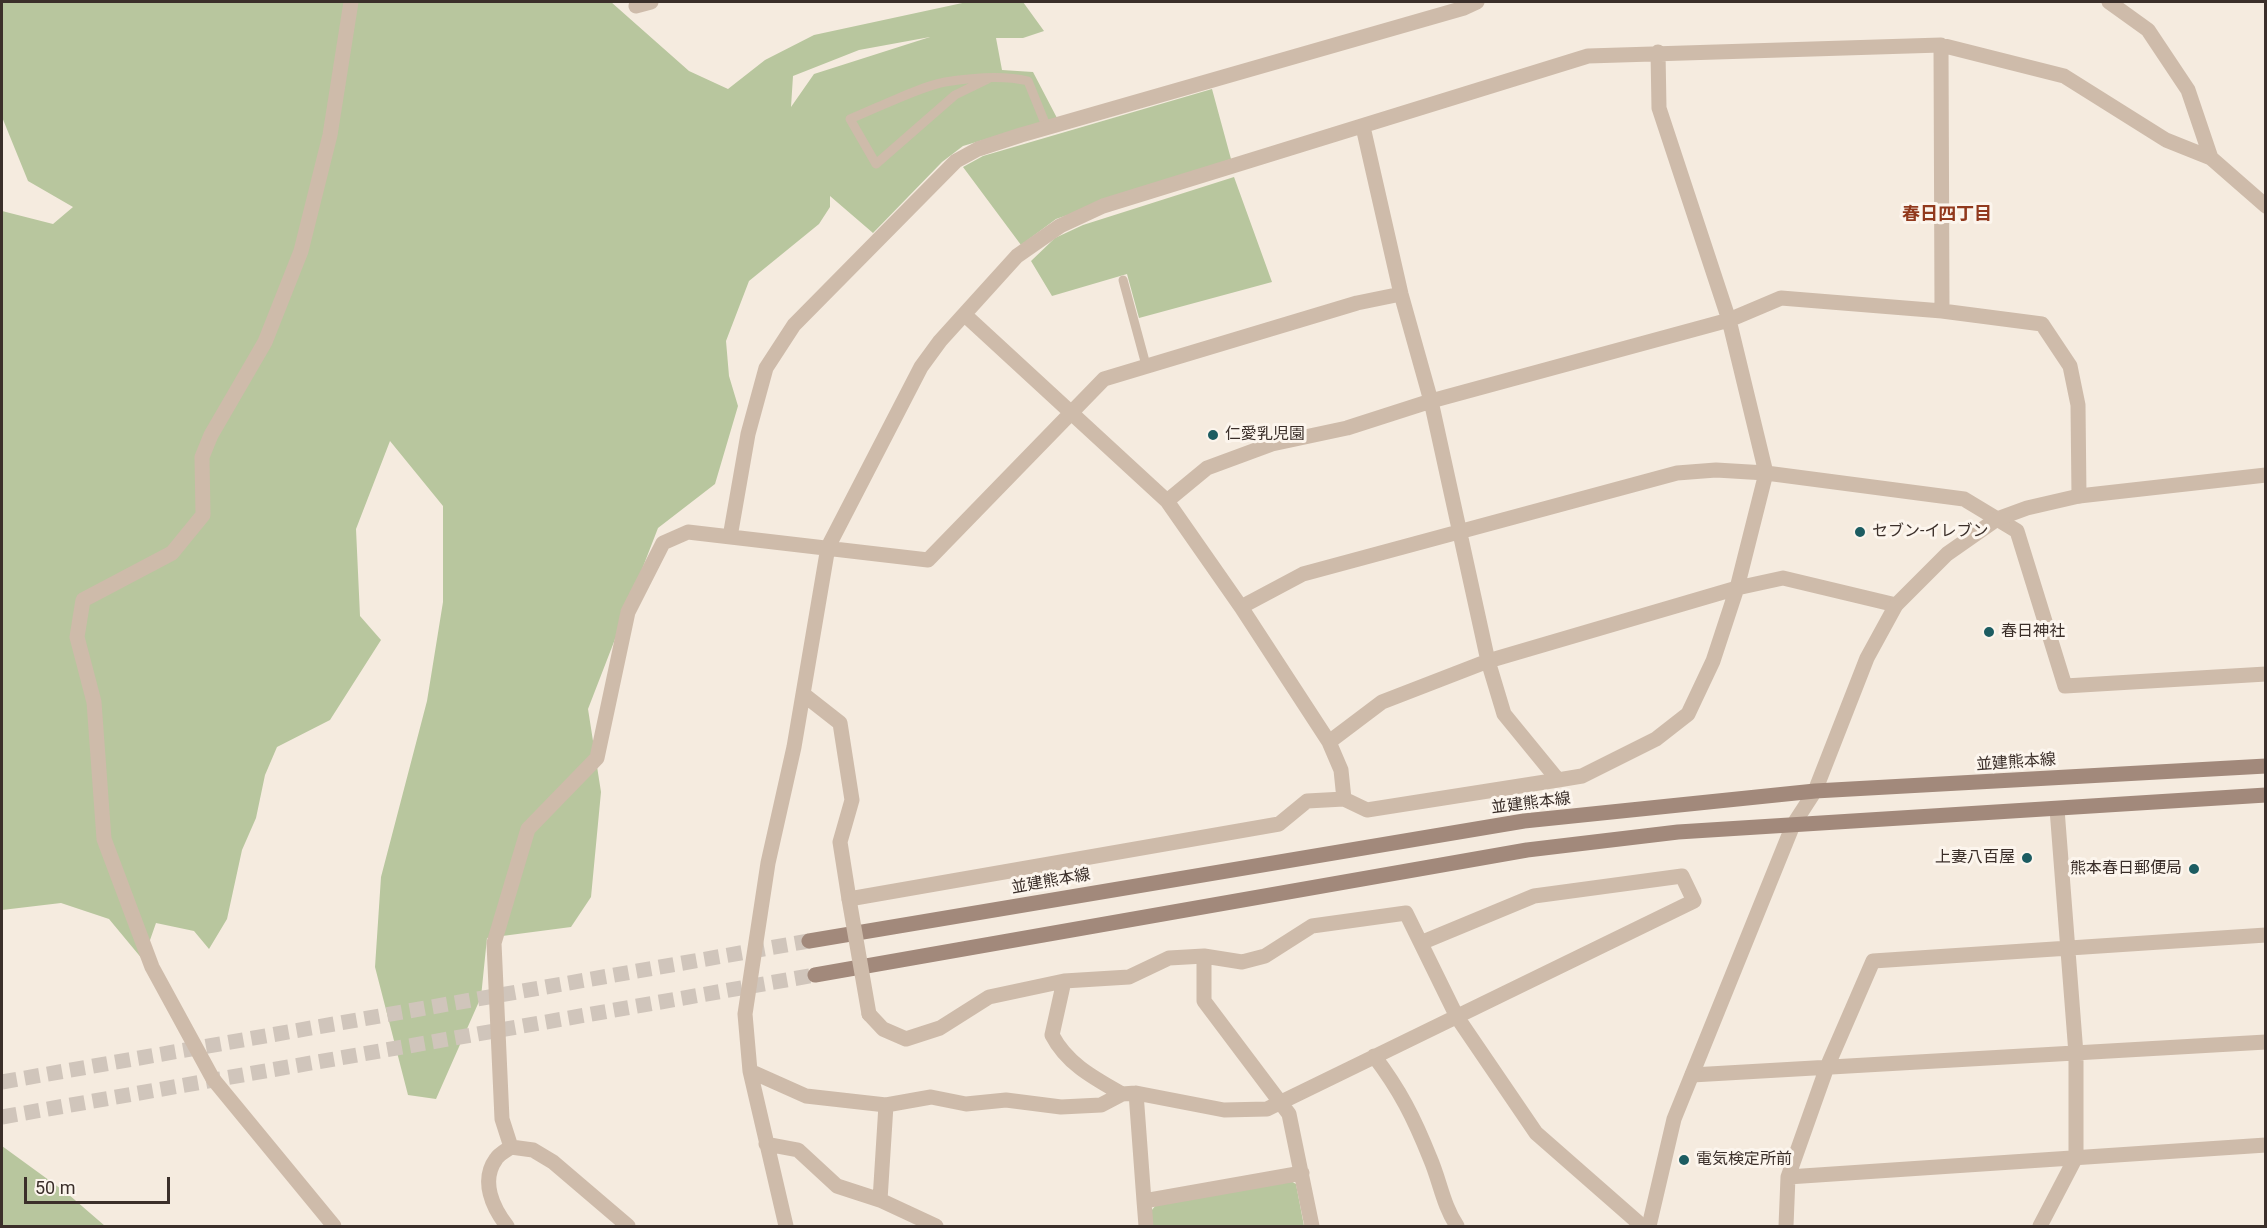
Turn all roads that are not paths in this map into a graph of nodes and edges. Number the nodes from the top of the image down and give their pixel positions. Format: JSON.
{"nodes":[{"id":1,"x":351,"y":2,"type":"edge"},
{"id":2,"x":1477,"y":2,"type":"edge"},
{"id":3,"x":2109,"y":2,"type":"edge"},
{"id":4,"x":1941,"y":45,"type":"junction"},
{"id":5,"x":1658,"y":52,"type":"junction"},
{"id":6,"x":988,"y":79,"type":"junction"},
{"id":7,"x":1363,"y":127,"type":"junction"},
{"id":8,"x":1047,"y":128,"type":"junction"},
{"id":9,"x":2211,"y":158,"type":"junction"},
{"id":10,"x":2265,"y":206,"type":"edge"},
{"id":11,"x":1123,"y":280,"type":"dead end"},
{"id":12,"x":1401,"y":294,"type":"junction"},
{"id":13,"x":1942,"y":311,"type":"junction"},
{"id":14,"x":964,"y":315,"type":"junction"},
{"id":15,"x":1729,"y":320,"type":"junction"},
{"id":16,"x":1146,"y":365,"type":"junction"},
{"id":17,"x":1431,"y":401,"type":"junction"},
{"id":18,"x":1069,"y":412,"type":"junction"},
{"id":19,"x":1766,"y":473,"type":"junction"},
{"id":20,"x":2265,"y":475,"type":"edge"},
{"id":21,"x":2079,"y":496,"type":"junction"},
{"id":22,"x":1167,"y":501,"type":"junction"},
{"id":23,"x":1997,"y":519,"type":"junction"},
{"id":24,"x":1460,"y":530,"type":"junction"},
{"id":25,"x":730,"y":537,"type":"junction"},
{"id":26,"x":828,"y":547,"type":"junction"},
{"id":27,"x":1737,"y":588,"type":"junction"},
{"id":28,"x":1896,"y":605,"type":"junction"},
{"id":29,"x":1241,"y":607,"type":"junction"},
{"id":30,"x":1488,"y":661,"type":"junction"},
{"id":31,"x":2265,"y":674,"type":"edge"},
{"id":32,"x":803,"y":694,"type":"junction"},
{"id":33,"x":1329,"y":742,"type":"junction"},
{"id":34,"x":2265,"y":766,"type":"edge"},
{"id":35,"x":1558,"y":780,"type":"junction"},
{"id":36,"x":1815,"y":791,"type":"junction"},
{"id":37,"x":2265,"y":795,"type":"edge"},
{"id":38,"x":1344,"y":799,"type":"junction"},
{"id":39,"x":2057,"y":809,"type":"junction"},
{"id":40,"x":1793,"y":825,"type":"junction"},
{"id":41,"x":849,"y":899,"type":"junction"},
{"id":42,"x":2265,"y":935,"type":"edge"},
{"id":43,"x":809,"y":941,"type":"tunnel mouth"},
{"id":44,"x":1422,"y":942,"type":"junction"},
{"id":45,"x":2068,"y":947,"type":"junction"},
{"id":46,"x":1204,"y":956,"type":"junction"},
{"id":47,"x":814,"y":975,"type":"tunnel mouth"},
{"id":48,"x":1064,"y":981,"type":"junction"},
{"id":49,"x":1457,"y":1017,"type":"junction"},
{"id":50,"x":2265,"y":1042,"type":"edge"},
{"id":51,"x":2076,"y":1054,"type":"junction"},
{"id":52,"x":1374,"y":1056,"type":"junction"},
{"id":53,"x":1827,"y":1067,"type":"junction"},
{"id":54,"x":750,"y":1071,"type":"junction"},
{"id":55,"x":1692,"y":1075,"type":"junction"},
{"id":56,"x":1129,"y":1094,"type":"junction"},
{"id":57,"x":1282,"y":1103,"type":"junction"},
{"id":58,"x":886,"y":1105,"type":"junction"},
{"id":59,"x":766,"y":1144,"type":"junction"},
{"id":60,"x":2265,"y":1145,"type":"edge"},
{"id":61,"x":511,"y":1147,"type":"junction"},
{"id":62,"x":2076,"y":1157,"type":"junction"},
{"id":63,"x":1302,"y":1173,"type":"junction"},
{"id":64,"x":1788,"y":1177,"type":"junction"},
{"id":65,"x":880,"y":1200,"type":"junction"},
{"id":66,"x":1144,"y":1201,"type":"junction"},
{"id":67,"x":334,"y":1227,"type":"edge"},
{"id":68,"x":507,"y":1227,"type":"edge"},
{"id":69,"x":628,"y":1227,"type":"edge"},
{"id":70,"x":786,"y":1227,"type":"edge"},
{"id":71,"x":936,"y":1227,"type":"edge"},
{"id":72,"x":1146,"y":1227,"type":"edge"},
{"id":73,"x":1312,"y":1227,"type":"edge"},
{"id":74,"x":1457,"y":1227,"type":"edge"},
{"id":75,"x":1642,"y":1227,"type":"edge"},
{"id":76,"x":1649,"y":1227,"type":"edge"},
{"id":77,"x":1786,"y":1227,"type":"edge"},
{"id":78,"x":2040,"y":1227,"type":"edge"}],
"edges":[{"from":1,"to":67,"type":"street"},
{"from":2,"to":8,"type":"street"},
{"from":3,"to":9,"type":"street"},
{"from":4,"to":5,"type":"street"},
{"from":4,"to":9,"type":"street"},
{"from":4,"to":13,"type":"street"},
{"from":5,"to":7,"type":"street"},
{"from":5,"to":15,"type":"street"},
{"from":6,"to":6,"type":"lane"},
{"from":6,"to":8,"type":"lane"},
{"from":7,"to":12,"type":"street"},
{"from":7,"to":14,"type":"street"},
{"from":8,"to":25,"type":"street"},
{"from":9,"to":10,"type":"street"},
{"from":11,"to":16,"type":"lane"},
{"from":12,"to":16,"type":"street"},
{"from":12,"to":17,"type":"street"},
{"from":13,"to":15,"type":"street"},
{"from":13,"to":21,"type":"street"},
{"from":14,"to":18,"type":"street"},
{"from":14,"to":26,"type":"street"},
{"from":15,"to":17,"type":"street"},
{"from":15,"to":19,"type":"street"},
{"from":16,"to":18,"type":"street"},
{"from":17,"to":22,"type":"street"},
{"from":17,"to":24,"type":"street"},
{"from":18,"to":22,"type":"street"},
{"from":18,"to":26,"type":"street"},
{"from":19,"to":23,"type":"street"},
{"from":19,"to":24,"type":"street"},
{"from":19,"to":27,"type":"street"},
{"from":20,"to":21,"type":"street"},
{"from":21,"to":23,"type":"street"},
{"from":22,"to":29,"type":"street"},
{"from":23,"to":28,"type":"street"},
{"from":23,"to":31,"type":"street"},
{"from":24,"to":29,"type":"street"},
{"from":24,"to":30,"type":"street"},
{"from":25,"to":26,"type":"street"},
{"from":25,"to":61,"type":"street"},
{"from":26,"to":32,"type":"street"},
{"from":27,"to":28,"type":"street"},
{"from":27,"to":30,"type":"street"},
{"from":27,"to":35,"type":"street"},
{"from":28,"to":36,"type":"street"},
{"from":29,"to":33,"type":"street"},
{"from":30,"to":33,"type":"street"},
{"from":30,"to":35,"type":"street"},
{"from":32,"to":41,"type":"street"},
{"from":32,"to":54,"type":"street"},
{"from":33,"to":38,"type":"street"},
{"from":34,"to":36,"type":"main road","name":"並建熊本線"},
{"from":35,"to":38,"type":"street"},
{"from":36,"to":40,"type":"street"},
{"from":36,"to":43,"type":"main road","name":"並建熊本線"},
{"from":37,"to":39,"type":"main road"},
{"from":38,"to":41,"type":"street"},
{"from":39,"to":40,"type":"main road"},
{"from":39,"to":45,"type":"street"},
{"from":40,"to":47,"type":"main road"},
{"from":40,"to":55,"type":"street"},
{"from":41,"to":48,"type":"street","bridge":true},
{"from":42,"to":45,"type":"street"},
{"from":44,"to":46,"type":"street"},
{"from":44,"to":49,"type":"street"},
{"from":44,"to":49,"type":"street"},
{"from":45,"to":51,"type":"street"},
{"from":45,"to":53,"type":"street"},
{"from":46,"to":48,"type":"street"},
{"from":46,"to":57,"type":"street"},
{"from":48,"to":56,"type":"street"},
{"from":49,"to":52,"type":"street"},
{"from":49,"to":75,"type":"street"},
{"from":50,"to":51,"type":"street"},
{"from":51,"to":53,"type":"street"},
{"from":51,"to":62,"type":"street"},
{"from":52,"to":57,"type":"street"},
{"from":52,"to":74,"type":"street"},
{"from":53,"to":55,"type":"street"},
{"from":53,"to":64,"type":"street"},
{"from":54,"to":58,"type":"street"},
{"from":54,"to":59,"type":"street"},
{"from":55,"to":76,"type":"street"},
{"from":56,"to":57,"type":"street"},
{"from":56,"to":58,"type":"street"},
{"from":56,"to":66,"type":"street"},
{"from":57,"to":63,"type":"street"},
{"from":58,"to":65,"type":"street"},
{"from":59,"to":65,"type":"street"},
{"from":59,"to":70,"type":"street"},
{"from":60,"to":62,"type":"street"},
{"from":61,"to":68,"type":"street"},
{"from":61,"to":69,"type":"street"},
{"from":62,"to":64,"type":"street"},
{"from":62,"to":78,"type":"street"},
{"from":63,"to":66,"type":"street"},
{"from":63,"to":73,"type":"street"},
{"from":64,"to":77,"type":"street"},
{"from":65,"to":71,"type":"street"},
{"from":66,"to":72,"type":"street"}]}
